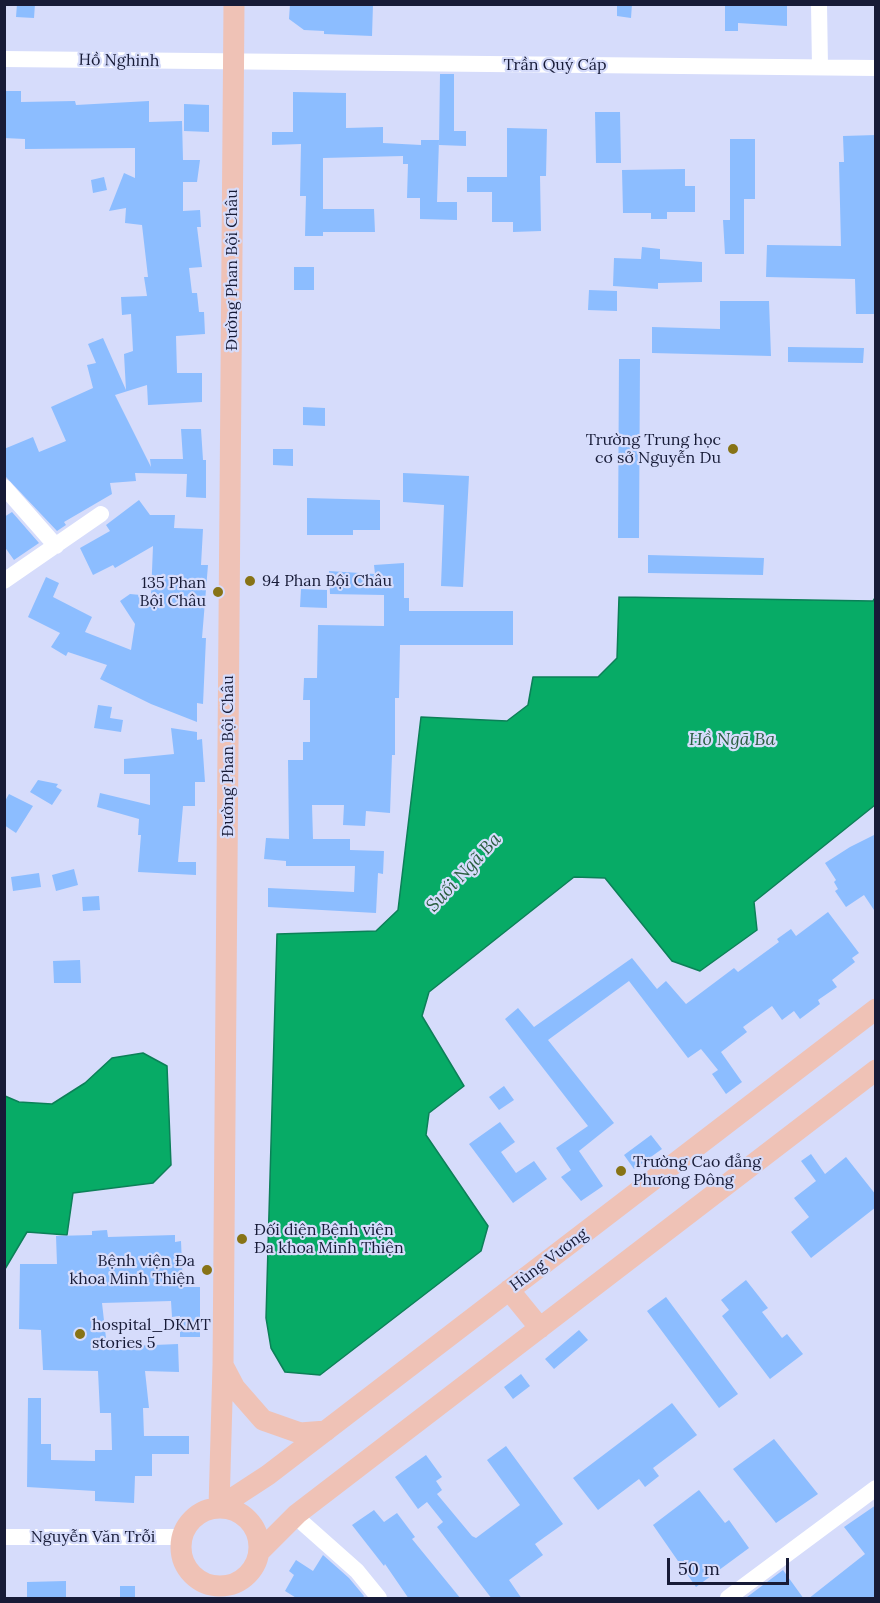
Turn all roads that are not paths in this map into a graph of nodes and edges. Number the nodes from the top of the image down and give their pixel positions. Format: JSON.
{"nodes":[{"id":1,"x":234,"y":4,"type":"edge"},
{"id":2,"x":819,"y":4,"type":"edge"},
{"id":3,"x":4,"y":59,"type":"edge"},
{"id":4,"x":234,"y":63,"type":"junction"},
{"id":5,"x":820,"y":67,"type":"junction"},
{"id":6,"x":876,"y":68,"type":"edge"},
{"id":7,"x":4,"y":487,"type":"edge"},
{"id":8,"x":101,"y":514,"type":"dead end"},
{"id":9,"x":56,"y":546,"type":"junction"},
{"id":10,"x":4,"y":581,"type":"edge"},
{"id":11,"x":876,"y":1009,"type":"edge"},
{"id":12,"x":876,"y":1070,"type":"edge"},
{"id":13,"x":509,"y":1290,"type":"junction"},
{"id":14,"x":540,"y":1328,"type":"junction"},
{"id":15,"x":223,"y":1365,"type":"junction"},
{"id":16,"x":326,"y":1431,"type":"junction"},
{"id":17,"x":876,"y":1488,"type":"edge"},
{"id":18,"x":219,"y":1507,"type":"junction"},
{"id":19,"x":295,"y":1516,"type":"junction"},
{"id":20,"x":4,"y":1537,"type":"edge"},
{"id":21,"x":182,"y":1537,"type":"junction"},
{"id":22,"x":260,"y":1551,"type":"junction"},
{"id":23,"x":219,"y":1592,"type":"edge"},
{"id":24,"x":379,"y":1599,"type":"edge"},
{"id":25,"x":728,"y":1599,"type":"edge"}],
"edges":[{"from":1,"to":4,"type":"main road","name":"Đường Phan Bội Châu"},
{"from":2,"to":5,"type":"street"},
{"from":3,"to":4,"type":"street","name":"Hồ Nghinh"},
{"from":4,"to":5,"type":"street","name":"Trần Quý Cáp"},
{"from":4,"to":15,"type":"main road","name":"Đường Phan Bội Châu"},
{"from":5,"to":6,"type":"street","name":"Trần Quý Cáp"},
{"from":7,"to":9,"type":"street"},
{"from":8,"to":9,"type":"street"},
{"from":9,"to":10,"type":"street"},
{"from":11,"to":13,"type":"main road","name":"Hùng Vương"},
{"from":12,"to":14,"type":"main road"},
{"from":13,"to":14,"type":"main road"},
{"from":13,"to":16,"type":"main road","name":"Hùng Vương"},
{"from":14,"to":19,"type":"main road"},
{"from":15,"to":16,"type":"main road"},
{"from":15,"to":18,"type":"main road","name":"Đường Phan Bội Châu"},
{"from":16,"to":18,"type":"main road","name":"Hùng Vương"},
{"from":17,"to":25,"type":"street"},
{"from":18,"to":21,"type":"main road"},
{"from":18,"to":22,"type":"main road"},
{"from":19,"to":22,"type":"main road"},
{"from":19,"to":24,"type":"street"},
{"from":20,"to":21,"type":"street","name":"Nguyễn Văn Trỗi"},
{"from":21,"to":23,"type":"main road"},
{"from":22,"to":23,"type":"main road"}]}
